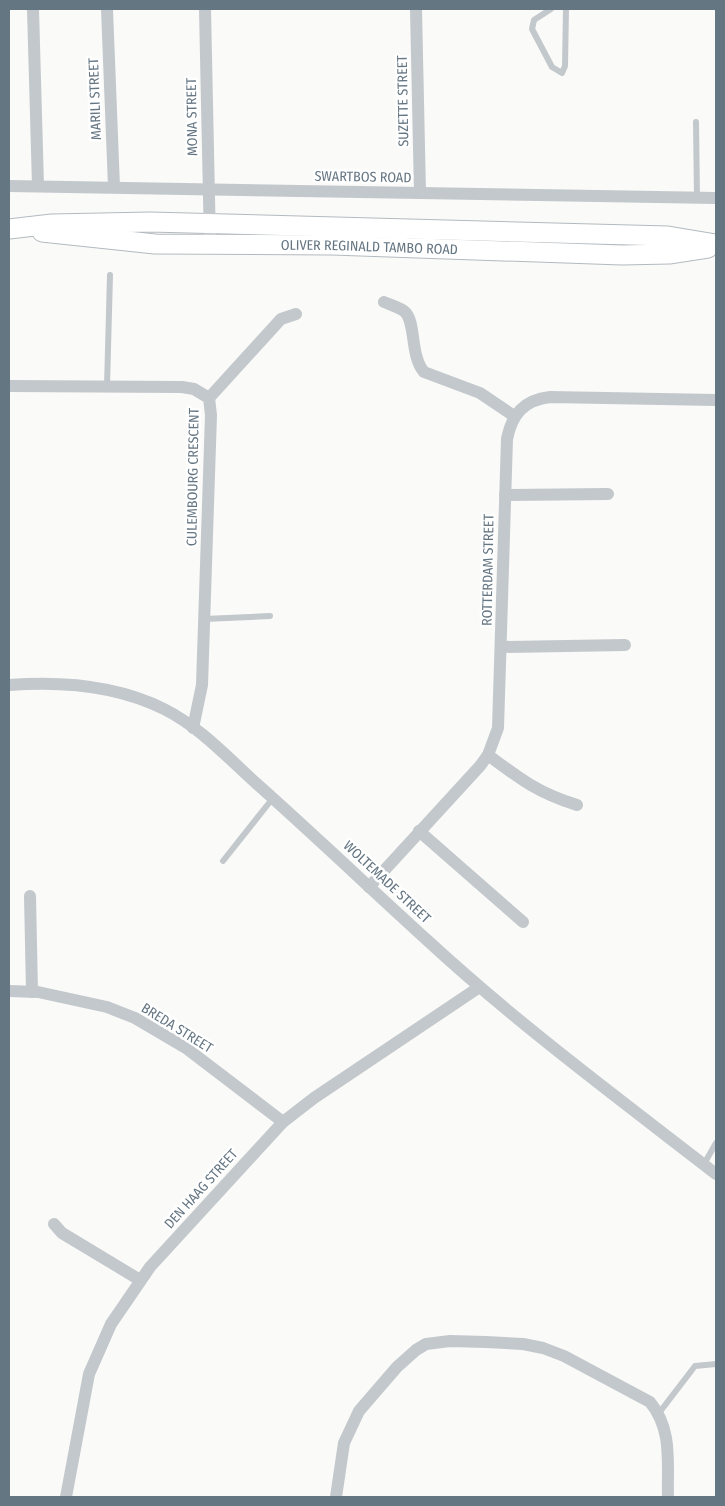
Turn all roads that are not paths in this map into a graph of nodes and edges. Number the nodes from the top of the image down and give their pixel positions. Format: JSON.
{"nodes":[{"id":1,"x":33,"y":9,"type":"edge"},
{"id":2,"x":107,"y":9,"type":"edge"},
{"id":3,"x":205,"y":9,"type":"edge"},
{"id":4,"x":416,"y":9,"type":"edge"},
{"id":5,"x":551,"y":9,"type":"edge"},
{"id":6,"x":566,"y":9,"type":"edge"},
{"id":7,"x":696,"y":122,"type":"dead end"},
{"id":8,"x":9,"y":186,"type":"edge"},
{"id":9,"x":38,"y":186,"type":"junction"},
{"id":10,"x":114,"y":188,"type":"junction"},
{"id":11,"x":209,"y":190,"type":"junction"},
{"id":12,"x":420,"y":193,"type":"junction"},
{"id":13,"x":697,"y":198,"type":"junction"},
{"id":14,"x":716,"y":198,"type":"edge"},
{"id":15,"x":210,"y":224,"type":"junction"},
{"id":16,"x":15,"y":229,"type":"edge"},
{"id":17,"x":210,"y":244,"type":"junction"},
{"id":18,"x":716,"y":245,"type":"edge"},
{"id":19,"x":110,"y":275,"type":"dead end"},
{"id":20,"x":384,"y":302,"type":"dead end"},
{"id":21,"x":296,"y":314,"type":"dead end"},
{"id":22,"x":9,"y":386,"type":"edge"},
{"id":23,"x":108,"y":386,"type":"junction"},
{"id":24,"x":209,"y":398,"type":"junction"},
{"id":25,"x":716,"y":400,"type":"edge"},
{"id":26,"x":514,"y":416,"type":"junction"},
{"id":27,"x":608,"y":494,"type":"dead end"},
{"id":28,"x":505,"y":495,"type":"junction"},
{"id":29,"x":270,"y":616,"type":"dead end"},
{"id":30,"x":204,"y":619,"type":"junction"},
{"id":31,"x":625,"y":645,"type":"dead end"},
{"id":32,"x":501,"y":647,"type":"junction"},
{"id":33,"x":9,"y":684,"type":"edge"},
{"id":34,"x":193,"y":728,"type":"junction"},
{"id":35,"x":488,"y":754,"type":"junction"},
{"id":36,"x":273,"y":798,"type":"junction"},
{"id":37,"x":577,"y":805,"type":"dead end"},
{"id":38,"x":419,"y":831,"type":"junction"},
{"id":39,"x":223,"y":861,"type":"dead end"},
{"id":40,"x":369,"y":887,"type":"junction"},
{"id":41,"x":30,"y":896,"type":"dead end"},
{"id":42,"x":523,"y":922,"type":"dead end"},
{"id":43,"x":478,"y":988,"type":"junction"},
{"id":44,"x":9,"y":991,"type":"edge"},
{"id":45,"x":32,"y":992,"type":"junction"},
{"id":46,"x":283,"y":1122,"type":"junction"},
{"id":47,"x":716,"y":1144,"type":"edge"},
{"id":48,"x":704,"y":1164,"type":"junction"},
{"id":49,"x":716,"y":1174,"type":"edge"},
{"id":50,"x":54,"y":1224,"type":"dead end"},
{"id":51,"x":140,"y":1280,"type":"junction"},
{"id":52,"x":716,"y":1364,"type":"edge"},
{"id":53,"x":659,"y":1413,"type":"junction"},
{"id":54,"x":66,"y":1497,"type":"edge"},
{"id":55,"x":336,"y":1497,"type":"edge"},
{"id":56,"x":668,"y":1497,"type":"edge"}],
"edges":[{"from":1,"to":9,"type":"street"},
{"from":2,"to":10,"type":"street","name":"MARILI STREET"},
{"from":3,"to":11,"type":"street","name":"MONA STREET"},
{"from":4,"to":12,"type":"street","name":"SUZETTE STREET"},
{"from":5,"to":6,"type":"lane"},
{"from":7,"to":13,"type":"lane"},
{"from":8,"to":9,"type":"street","name":"SWARTBOS ROAD"},
{"from":9,"to":10,"type":"street","name":"SWARTBOS ROAD"},
{"from":10,"to":11,"type":"street","name":"SWARTBOS ROAD"},
{"from":11,"to":12,"type":"street","name":"SWARTBOS ROAD"},
{"from":11,"to":15,"type":"street","name":"MONA STREET"},
{"from":12,"to":13,"type":"street","name":"SWARTBOS ROAD"},
{"from":13,"to":14,"type":"street","name":"SWARTBOS ROAD"},
{"from":15,"to":16,"type":"main road","name":"OLIVER REGINALD TAMBO ROAD"},
{"from":15,"to":17,"type":"street","name":"MONA STREET"},
{"from":15,"to":18,"type":"main road","name":"OLIVER REGINALD TAMBO ROAD"},
{"from":16,"to":17,"type":"main road","name":"OLIVER REGINALD TAMBO ROAD"},
{"from":17,"to":18,"type":"main road","name":"OLIVER REGINALD TAMBO ROAD"},
{"from":19,"to":23,"type":"lane"},
{"from":20,"to":26,"type":"street"},
{"from":21,"to":24,"type":"street"},
{"from":22,"to":23,"type":"street","name":"CULEMBOURG CRESCENT"},
{"from":23,"to":24,"type":"street","name":"CULEMBOURG CRESCENT"},
{"from":24,"to":30,"type":"street","name":"CULEMBOURG CRESCENT"},
{"from":25,"to":26,"type":"street"},
{"from":26,"to":28,"type":"street","name":"ROTTERDAM STREET"},
{"from":27,"to":28,"type":"street"},
{"from":28,"to":32,"type":"street","name":"ROTTERDAM STREET"},
{"from":29,"to":30,"type":"lane"},
{"from":30,"to":34,"type":"street","name":"CULEMBOURG CRESCENT"},
{"from":31,"to":32,"type":"street"},
{"from":32,"to":35,"type":"street","name":"ROTTERDAM STREET"},
{"from":33,"to":34,"type":"street","name":"WOLTEMADE STREET"},
{"from":34,"to":36,"type":"street","name":"WOLTEMADE STREET"},
{"from":35,"to":37,"type":"street"},
{"from":35,"to":38,"type":"street","name":"ROTTERDAM STREET"},
{"from":36,"to":39,"type":"lane"},
{"from":36,"to":40,"type":"street","name":"WOLTEMADE STREET"},
{"from":38,"to":40,"type":"street","name":"ROTTERDAM STREET"},
{"from":38,"to":42,"type":"street"},
{"from":40,"to":43,"type":"street","name":"WOLTEMADE STREET"},
{"from":41,"to":45,"type":"street"},
{"from":43,"to":46,"type":"street","name":"DEN HAAG STREET"},
{"from":43,"to":48,"type":"street","name":"WOLTEMADE STREET"},
{"from":44,"to":45,"type":"street","name":"BREDA STREET"},
{"from":45,"to":46,"type":"street","name":"BREDA STREET"},
{"from":46,"to":51,"type":"street","name":"DEN HAAG STREET"},
{"from":47,"to":48,"type":"lane"},
{"from":48,"to":49,"type":"street","name":"WOLTEMADE STREET"},
{"from":50,"to":51,"type":"street"},
{"from":51,"to":54,"type":"street","name":"DEN HAAG STREET"},
{"from":52,"to":53,"type":"lane"},
{"from":53,"to":55,"type":"street"},
{"from":53,"to":56,"type":"street"}]}
